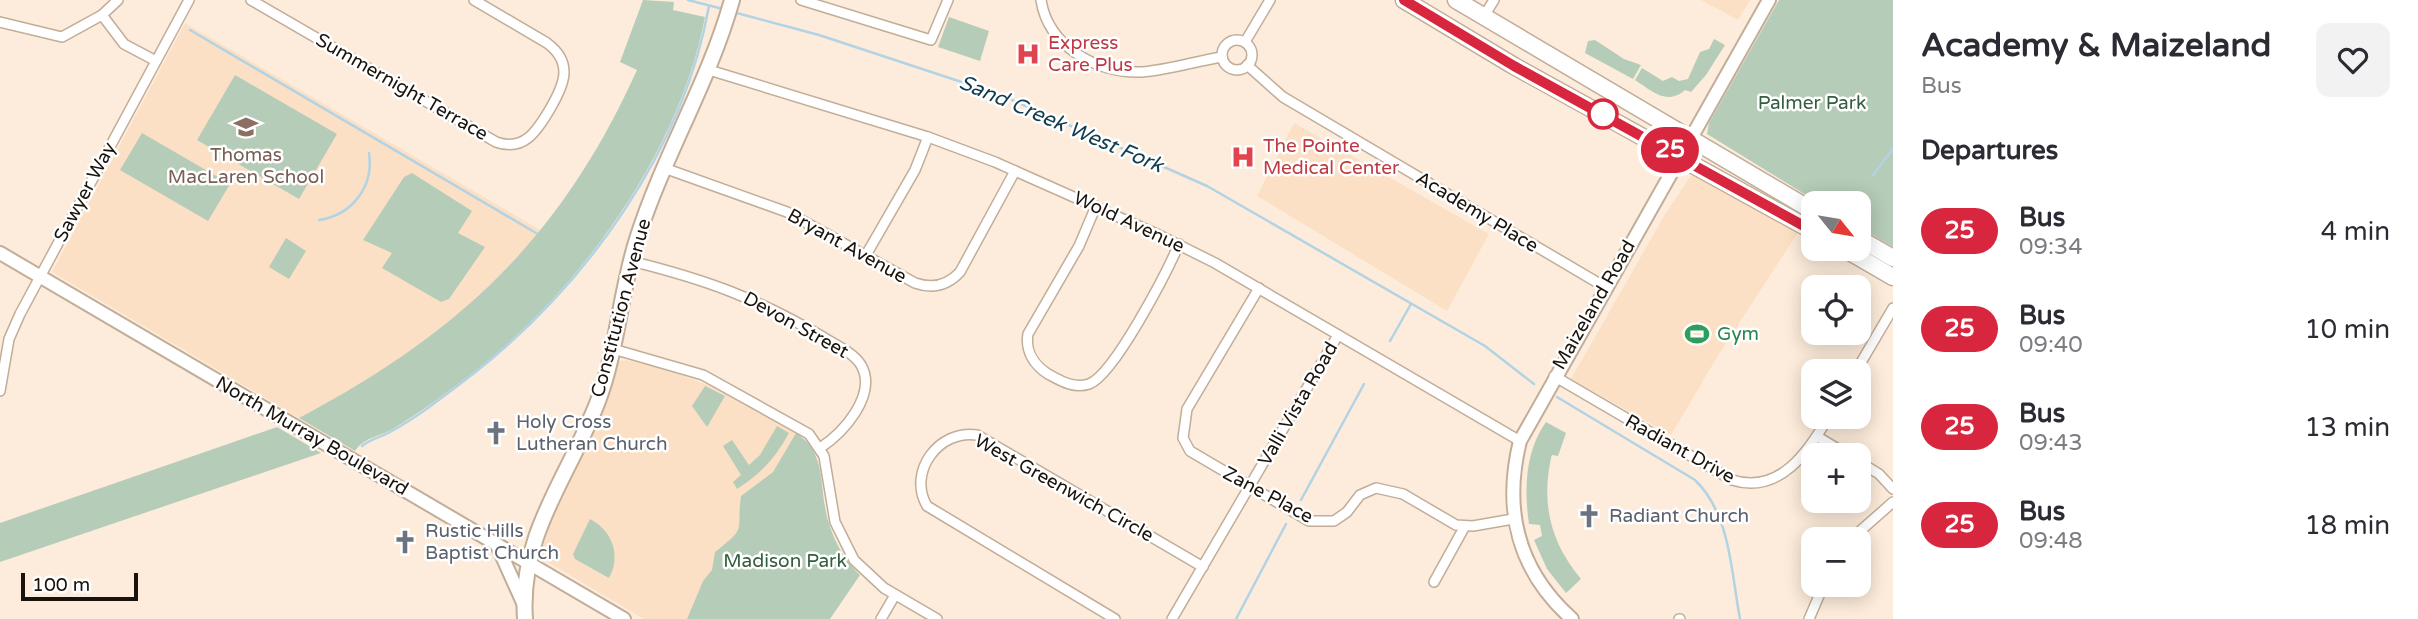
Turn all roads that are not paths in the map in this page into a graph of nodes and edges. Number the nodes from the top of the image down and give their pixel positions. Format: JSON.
{"nodes":[{"id":1,"x":118,"y":0,"type":"edge"},
{"id":2,"x":189,"y":0,"type":"edge"},
{"id":3,"x":251,"y":0,"type":"edge"},
{"id":4,"x":474,"y":0,"type":"edge"},
{"id":5,"x":732,"y":0,"type":"edge"},
{"id":6,"x":801,"y":0,"type":"edge"},
{"id":7,"x":948,"y":0,"type":"edge"},
{"id":8,"x":1041,"y":0,"type":"edge"},
{"id":9,"x":1270,"y":0,"type":"edge"},
{"id":10,"x":1404,"y":0,"type":"edge"},
{"id":11,"x":1457,"y":0,"type":"edge"},
{"id":12,"x":1494,"y":0,"type":"edge"},
{"id":13,"x":1769,"y":0,"type":"edge"},
{"id":14,"x":102,"y":15,"type":"junction"},
{"id":15,"x":1484,"y":16,"type":"junction"},
{"id":16,"x":0,"y":22,"type":"edge"},
{"id":17,"x":1245,"y":42,"type":"junction"},
{"id":18,"x":1222,"y":57,"type":"junction"},
{"id":19,"x":156,"y":61,"type":"junction"},
{"id":20,"x":1247,"y":65,"type":"junction"},
{"id":21,"x":709,"y":70,"type":"junction"},
{"id":22,"x":928,"y":137,"type":"junction"},
{"id":23,"x":1689,"y":137,"type":"junction"},
{"id":24,"x":1679,"y":155,"type":"junction"},
{"id":25,"x":664,"y":168,"type":"junction"},
{"id":26,"x":1015,"y":171,"type":"junction"},
{"id":27,"x":1801,"y":204,"type":"edge"},
{"id":28,"x":1096,"y":206,"type":"junction"},
{"id":29,"x":1801,"y":224,"type":"edge"},
{"id":30,"x":1179,"y":244,"type":"junction"},
{"id":31,"x":1871,"y":251,"type":"edge"},
{"id":32,"x":0,"y":254,"type":"edge"},
{"id":33,"x":866,"y":255,"type":"junction"},
{"id":34,"x":631,"y":261,"type":"junction"},
{"id":35,"x":1871,"y":261,"type":"edge"},
{"id":36,"x":1890,"y":269,"type":"edge"},
{"id":37,"x":40,"y":277,"type":"junction"},
{"id":38,"x":1605,"y":287,"type":"junction"},
{"id":39,"x":1259,"y":288,"type":"junction"},
{"id":40,"x":1893,"y":308,"type":"edge"},
{"id":41,"x":1338,"y":335,"type":"junction"},
{"id":42,"x":613,"y":349,"type":"junction"},
{"id":43,"x":1863,"y":359,"type":"edge"},
{"id":44,"x":1554,"y":376,"type":"junction"},
{"id":45,"x":0,"y":391,"type":"edge"},
{"id":46,"x":1822,"y":429,"type":"edge"},
{"id":47,"x":1818,"y":437,"type":"junction"},
{"id":48,"x":1520,"y":441,"type":"junction"},
{"id":49,"x":1828,"y":443,"type":"edge"},
{"id":50,"x":820,"y":448,"type":"junction"},
{"id":51,"x":1871,"y":469,"type":"edge"},
{"id":52,"x":1250,"y":487,"type":"junction"},
{"id":53,"x":1893,"y":489,"type":"edge"},
{"id":54,"x":1893,"y":502,"type":"edge"},
{"id":55,"x":1513,"y":519,"type":"junction"},
{"id":56,"x":1465,"y":526,"type":"junction"},
{"id":57,"x":1865,"y":527,"type":"edge"},
{"id":58,"x":496,"y":545,"type":"junction"},
{"id":59,"x":528,"y":563,"type":"junction"},
{"id":60,"x":1203,"y":567,"type":"junction"},
{"id":61,"x":1434,"y":582,"type":"dead end"},
{"id":62,"x":895,"y":594,"type":"junction"},
{"id":63,"x":1818,"y":597,"type":"edge"},
{"id":64,"x":525,"y":612,"type":"edge"},
{"id":65,"x":624,"y":619,"type":"edge"},
{"id":66,"x":881,"y":619,"type":"edge"},
{"id":67,"x":937,"y":619,"type":"edge"},
{"id":68,"x":1115,"y":619,"type":"edge"},
{"id":69,"x":1172,"y":619,"type":"edge"},
{"id":70,"x":1572,"y":619,"type":"edge"},
{"id":71,"x":1809,"y":619,"type":"edge"}],
"edges":[{"from":1,"to":14,"type":"street"},
{"from":2,"to":19,"type":"street","name":"Sawyer Way"},
{"from":3,"to":4,"type":"street","name":"Summernight Terrace"},
{"from":5,"to":21,"type":"main road","name":"Constitution Avenue"},
{"from":6,"to":7,"type":"street"},
{"from":8,"to":18,"type":"street"},
{"from":9,"to":17,"type":"street"},
{"from":10,"to":24,"type":"highway"},
{"from":11,"to":15,"type":"highway"},
{"from":12,"to":15,"type":"street"},
{"from":13,"to":23,"type":"main road","name":"Maizeland Road"},
{"from":14,"to":16,"type":"street"},
{"from":14,"to":19,"type":"street"},
{"from":15,"to":23,"type":"highway"},
{"from":17,"to":18,"type":"street"},
{"from":17,"to":20,"type":"street"},
{"from":18,"to":20,"type":"street"},
{"from":19,"to":37,"type":"street","name":"Sawyer Way"},
{"from":20,"to":38,"type":"street","name":"Academy Place"},
{"from":21,"to":22,"type":"street","name":"Wold Avenue"},
{"from":21,"to":25,"type":"main road","name":"Constitution Avenue"},
{"from":22,"to":26,"type":"street","name":"Wold Avenue"},
{"from":22,"to":33,"type":"street"},
{"from":23,"to":24,"type":"main road","name":"Maizeland Road"},
{"from":23,"to":27,"type":"highway"},
{"from":24,"to":29,"type":"highway"},
{"from":24,"to":38,"type":"main road","name":"Maizeland Road"},
{"from":25,"to":33,"type":"street","name":"Bryant Avenue"},
{"from":25,"to":34,"type":"main road","name":"Constitution Avenue"},
{"from":26,"to":28,"type":"street","name":"Wold Avenue"},
{"from":26,"to":33,"type":"street","name":"Bryant Avenue"},
{"from":28,"to":30,"type":"street","name":"Wold Avenue"},
{"from":28,"to":30,"type":"street"},
{"from":30,"to":39,"type":"street","name":"Wold Avenue"},
{"from":31,"to":36,"type":"highway"},
{"from":32,"to":37,"type":"main road","name":"North Murray Boulevard"},
{"from":34,"to":42,"type":"main road","name":"Constitution Avenue"},
{"from":34,"to":50,"type":"street","name":"Devon Street"},
{"from":35,"to":36,"type":"highway"},
{"from":37,"to":45,"type":"street","name":"Sawyer Way"},
{"from":37,"to":58,"type":"main road","name":"North Murray Boulevard"},
{"from":38,"to":44,"type":"main road","name":"Maizeland Road"},
{"from":39,"to":41,"type":"street","name":"Wold Avenue"},
{"from":39,"to":52,"type":"street","name":"Zane Place"},
{"from":40,"to":43,"type":"street"},
{"from":41,"to":48,"type":"street","name":"Wold Avenue"},
{"from":41,"to":52,"type":"street","name":"Valli Vista Road"},
{"from":42,"to":50,"type":"street"},
{"from":42,"to":59,"type":"main road","name":"Constitution Avenue"},
{"from":44,"to":47,"type":"street","name":"Radiant Drive"},
{"from":44,"to":48,"type":"main road","name":"Maizeland Road"},
{"from":46,"to":47,"type":"street","name":"Radiant Drive"},
{"from":47,"to":49,"type":"street"},
{"from":48,"to":55,"type":"main road","name":"Maizeland Road"},
{"from":50,"to":62,"type":"street"},
{"from":51,"to":53,"type":"street"},
{"from":52,"to":56,"type":"street","name":"Zane Place"},
{"from":52,"to":60,"type":"street","name":"Valli Vista Road"},
{"from":54,"to":57,"type":"street"},
{"from":55,"to":56,"type":"street"},
{"from":55,"to":70,"type":"main road","name":"Maizeland Road"},
{"from":56,"to":61,"type":"street"},
{"from":58,"to":59,"type":"main road","name":"North Murray Boulevard"},
{"from":58,"to":64,"type":"main road"},
{"from":59,"to":64,"type":"main road","name":"Constitution Avenue"},
{"from":59,"to":65,"type":"main road","name":"North Murray Boulevard"},
{"from":60,"to":68,"type":"street","name":"West Greenwich Circle"},
{"from":60,"to":69,"type":"street","name":"Valli Vista Road"},
{"from":62,"to":66,"type":"street"},
{"from":62,"to":67,"type":"street"},
{"from":63,"to":71,"type":"street"}]}
